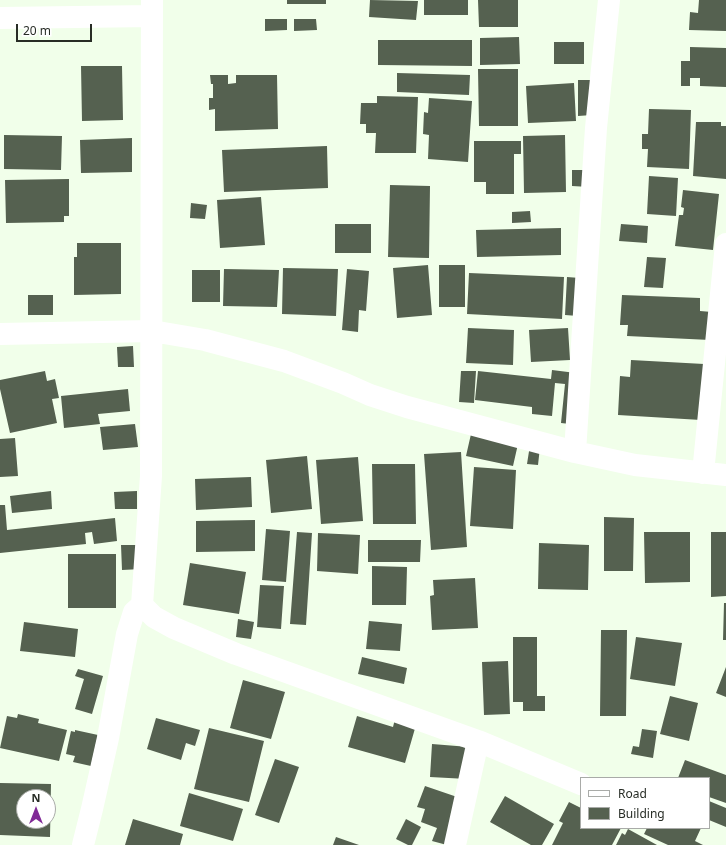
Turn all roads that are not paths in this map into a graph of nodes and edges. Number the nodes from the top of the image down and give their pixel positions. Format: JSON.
{"nodes":[{"id":1,"x":609,"y":0,"type":"edge"},
{"id":2,"x":152,"y":8,"type":"edge"},
{"id":3,"x":0,"y":18,"type":"edge"},
{"id":4,"x":726,"y":244,"type":"edge"},
{"id":5,"x":152,"y":331,"type":"junction"},
{"id":6,"x":0,"y":334,"type":"edge"},
{"id":7,"x":575,"y":452,"type":"junction"},
{"id":8,"x":703,"y":473,"type":"junction"},
{"id":9,"x":726,"y":476,"type":"edge"},
{"id":10,"x":142,"y":605,"type":"junction"},
{"id":11,"x":478,"y":741,"type":"junction"},
{"id":12,"x":580,"y":784,"type":"edge"},
{"id":13,"x":82,"y":845,"type":"edge"},
{"id":14,"x":456,"y":845,"type":"edge"}],
"edges":[{"from":1,"to":7,"type":"street"},
{"from":2,"to":3,"type":"street"},
{"from":2,"to":5,"type":"street"},
{"from":4,"to":8,"type":"street"},
{"from":5,"to":6,"type":"street"},
{"from":5,"to":7,"type":"street"},
{"from":5,"to":10,"type":"street"},
{"from":7,"to":8,"type":"street"},
{"from":8,"to":9,"type":"street"},
{"from":10,"to":11,"type":"street"},
{"from":10,"to":13,"type":"street"},
{"from":11,"to":12,"type":"street"},
{"from":11,"to":14,"type":"street"}]}
